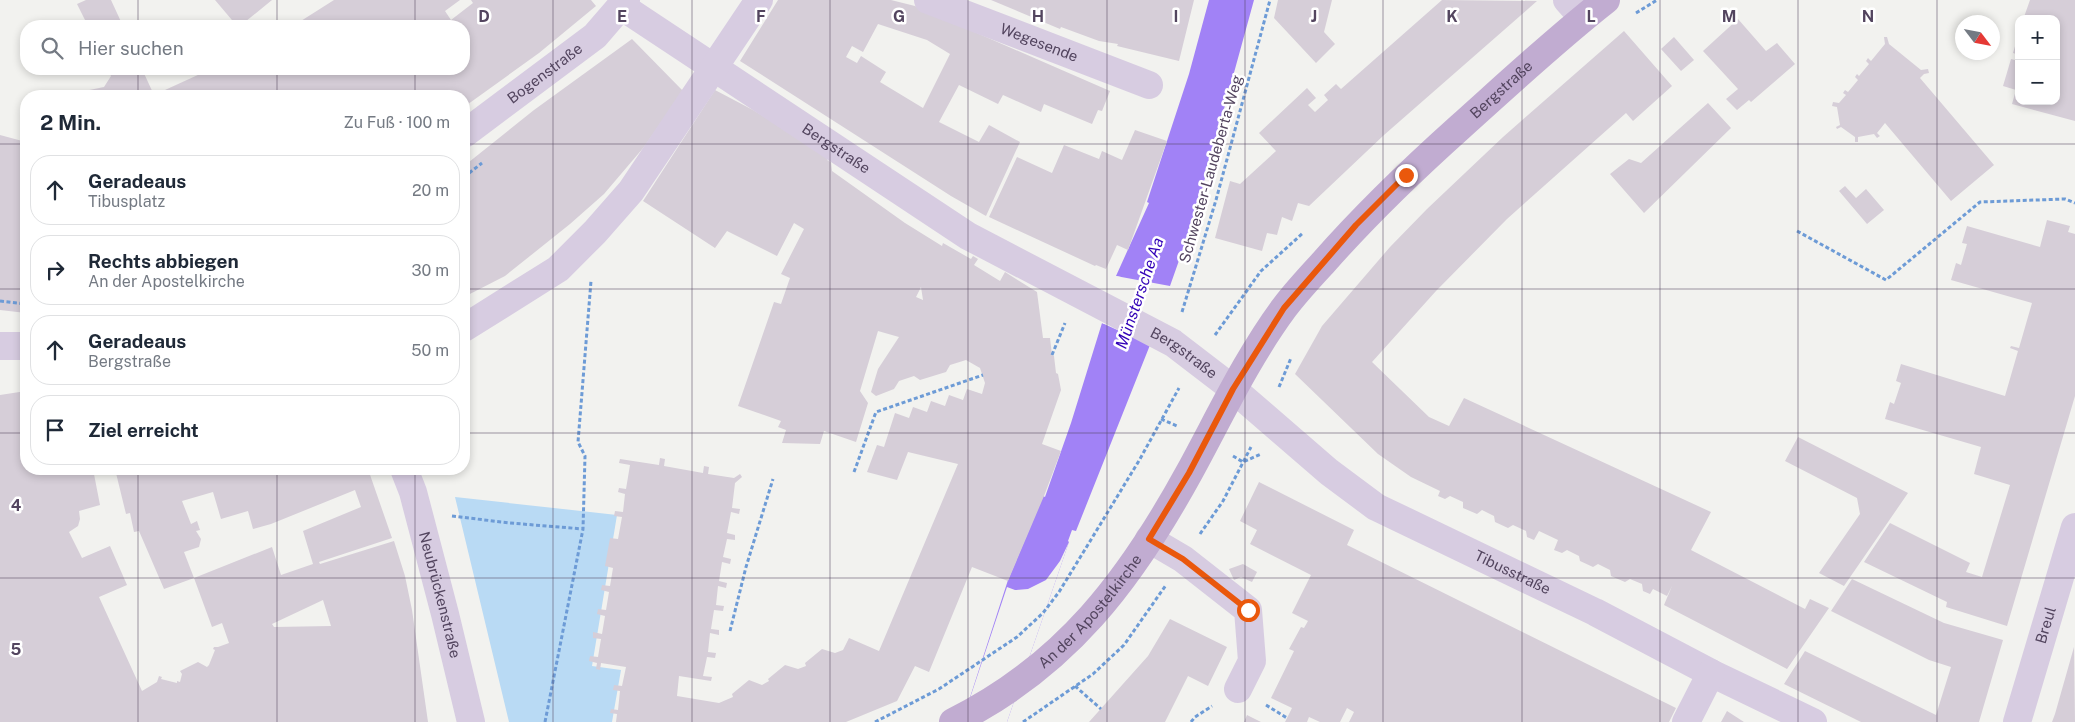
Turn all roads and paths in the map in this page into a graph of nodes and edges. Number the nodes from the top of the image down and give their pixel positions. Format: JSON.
{"nodes":[{"id":1,"x":759,"y":0,"type":"edge"},
{"id":2,"x":928,"y":0,"type":"edge"},
{"id":3,"x":1270,"y":0,"type":"edge"},
{"id":4,"x":1606,"y":0,"type":"edge"},
{"id":5,"x":1657,"y":0,"type":"edge"},
{"id":6,"x":623,"y":3,"type":"edge"},
{"id":7,"x":1575,"y":9,"type":"edge"},
{"id":8,"x":1632,"y":15,"type":"dead end"},
{"id":9,"x":712,"y":67,"type":"junction"},
{"id":10,"x":1149,"y":85,"type":"dead end"},
{"id":11,"x":470,"y":130,"type":"edge"},
{"id":12,"x":2075,"y":203,"type":"edge"},
{"id":13,"x":1797,"y":231,"type":"dead end"},
{"id":14,"x":591,"y":280,"type":"dead end"},
{"id":15,"x":0,"y":301,"type":"edge"},
{"id":16,"x":20,"y":303,"type":"edge"},
{"id":17,"x":470,"y":324,"type":"edge"},
{"id":18,"x":1163,"y":337,"type":"junction"},
{"id":19,"x":1293,"y":354,"type":"dead end"},
{"id":20,"x":1196,"y":361,"type":"junction"},
{"id":21,"x":983,"y":376,"type":"dead end"},
{"id":22,"x":1233,"y":389,"type":"junction"},
{"id":23,"x":1266,"y":417,"type":"junction"},
{"id":24,"x":854,"y":472,"type":"dead end"},
{"id":25,"x":406,"y":475,"type":"edge"},
{"id":26,"x":773,"y":479,"type":"dead end"},
{"id":27,"x":418,"y":511,"type":"junction"},
{"id":28,"x":2075,"y":527,"type":"edge"},
{"id":29,"x":583,"y":529,"type":"junction"},
{"id":30,"x":1149,"y":539,"type":"junction"},
{"id":31,"x":730,"y":631,"type":"dead end"},
{"id":32,"x":1711,"y":673,"type":"junction"},
{"id":33,"x":1075,"y":686,"type":"dead end"},
{"id":34,"x":1238,"y":689,"type":"dead end"},
{"id":35,"x":1101,"y":709,"type":"dead end"},
{"id":36,"x":470,"y":722,"type":"edge"},
{"id":37,"x":545,"y":722,"type":"edge"},
{"id":38,"x":875,"y":722,"type":"edge"},
{"id":39,"x":953,"y":722,"type":"edge"},
{"id":40,"x":1686,"y":722,"type":"edge"},
{"id":41,"x":1813,"y":722,"type":"edge"},
{"id":42,"x":2017,"y":722,"type":"edge"}],
"edges":[{"from":1,"to":9,"type":"street"},
{"from":2,"to":10,"type":"street","name":"Wegesende"},
{"from":3,"to":18,"type":"path","name":"Schwester-Laudeberta-Weg"},
{"from":4,"to":7,"type":"main road","name":"Bergstraße"},
{"from":5,"to":8,"type":"path"},
{"from":6,"to":9,"type":"street","name":"Bergstraße"},
{"from":6,"to":11,"type":"street","name":"Bogenstraße"},
{"from":7,"to":22,"type":"main road","name":"Bergstraße"},
{"from":9,"to":17,"type":"street"},
{"from":9,"to":18,"type":"street","name":"Bergstraße"},
{"from":12,"to":13,"type":"path"},
{"from":14,"to":29,"type":"path"},
{"from":15,"to":16,"type":"path"},
{"from":18,"to":20,"type":"street","name":"Bergstraße"},
{"from":19,"to":23,"type":"path"},
{"from":20,"to":22,"type":"street","name":"Bergstraße"},
{"from":20,"to":38,"type":"path"},
{"from":21,"to":24,"type":"path"},
{"from":22,"to":23,"type":"street","name":"Tibusstraße"},
{"from":22,"to":30,"type":"main road","name":"An der Apostelkirche"},
{"from":23,"to":32,"type":"street","name":"Tibusstraße"},
{"from":25,"to":27,"type":"street","name":"Neubrückenstraße"},
{"from":26,"to":31,"type":"path"},
{"from":27,"to":29,"type":"path"},
{"from":27,"to":36,"type":"street","name":"Neubrückenstraße"},
{"from":28,"to":42,"type":"street","name":"Breul"},
{"from":29,"to":37,"type":"path"},
{"from":30,"to":34,"type":"street"},
{"from":30,"to":39,"type":"main road","name":"An der Apostelkirche"},
{"from":32,"to":40,"type":"street"},
{"from":32,"to":41,"type":"street","name":"Tibusstraße"},
{"from":33,"to":35,"type":"path"}]}
